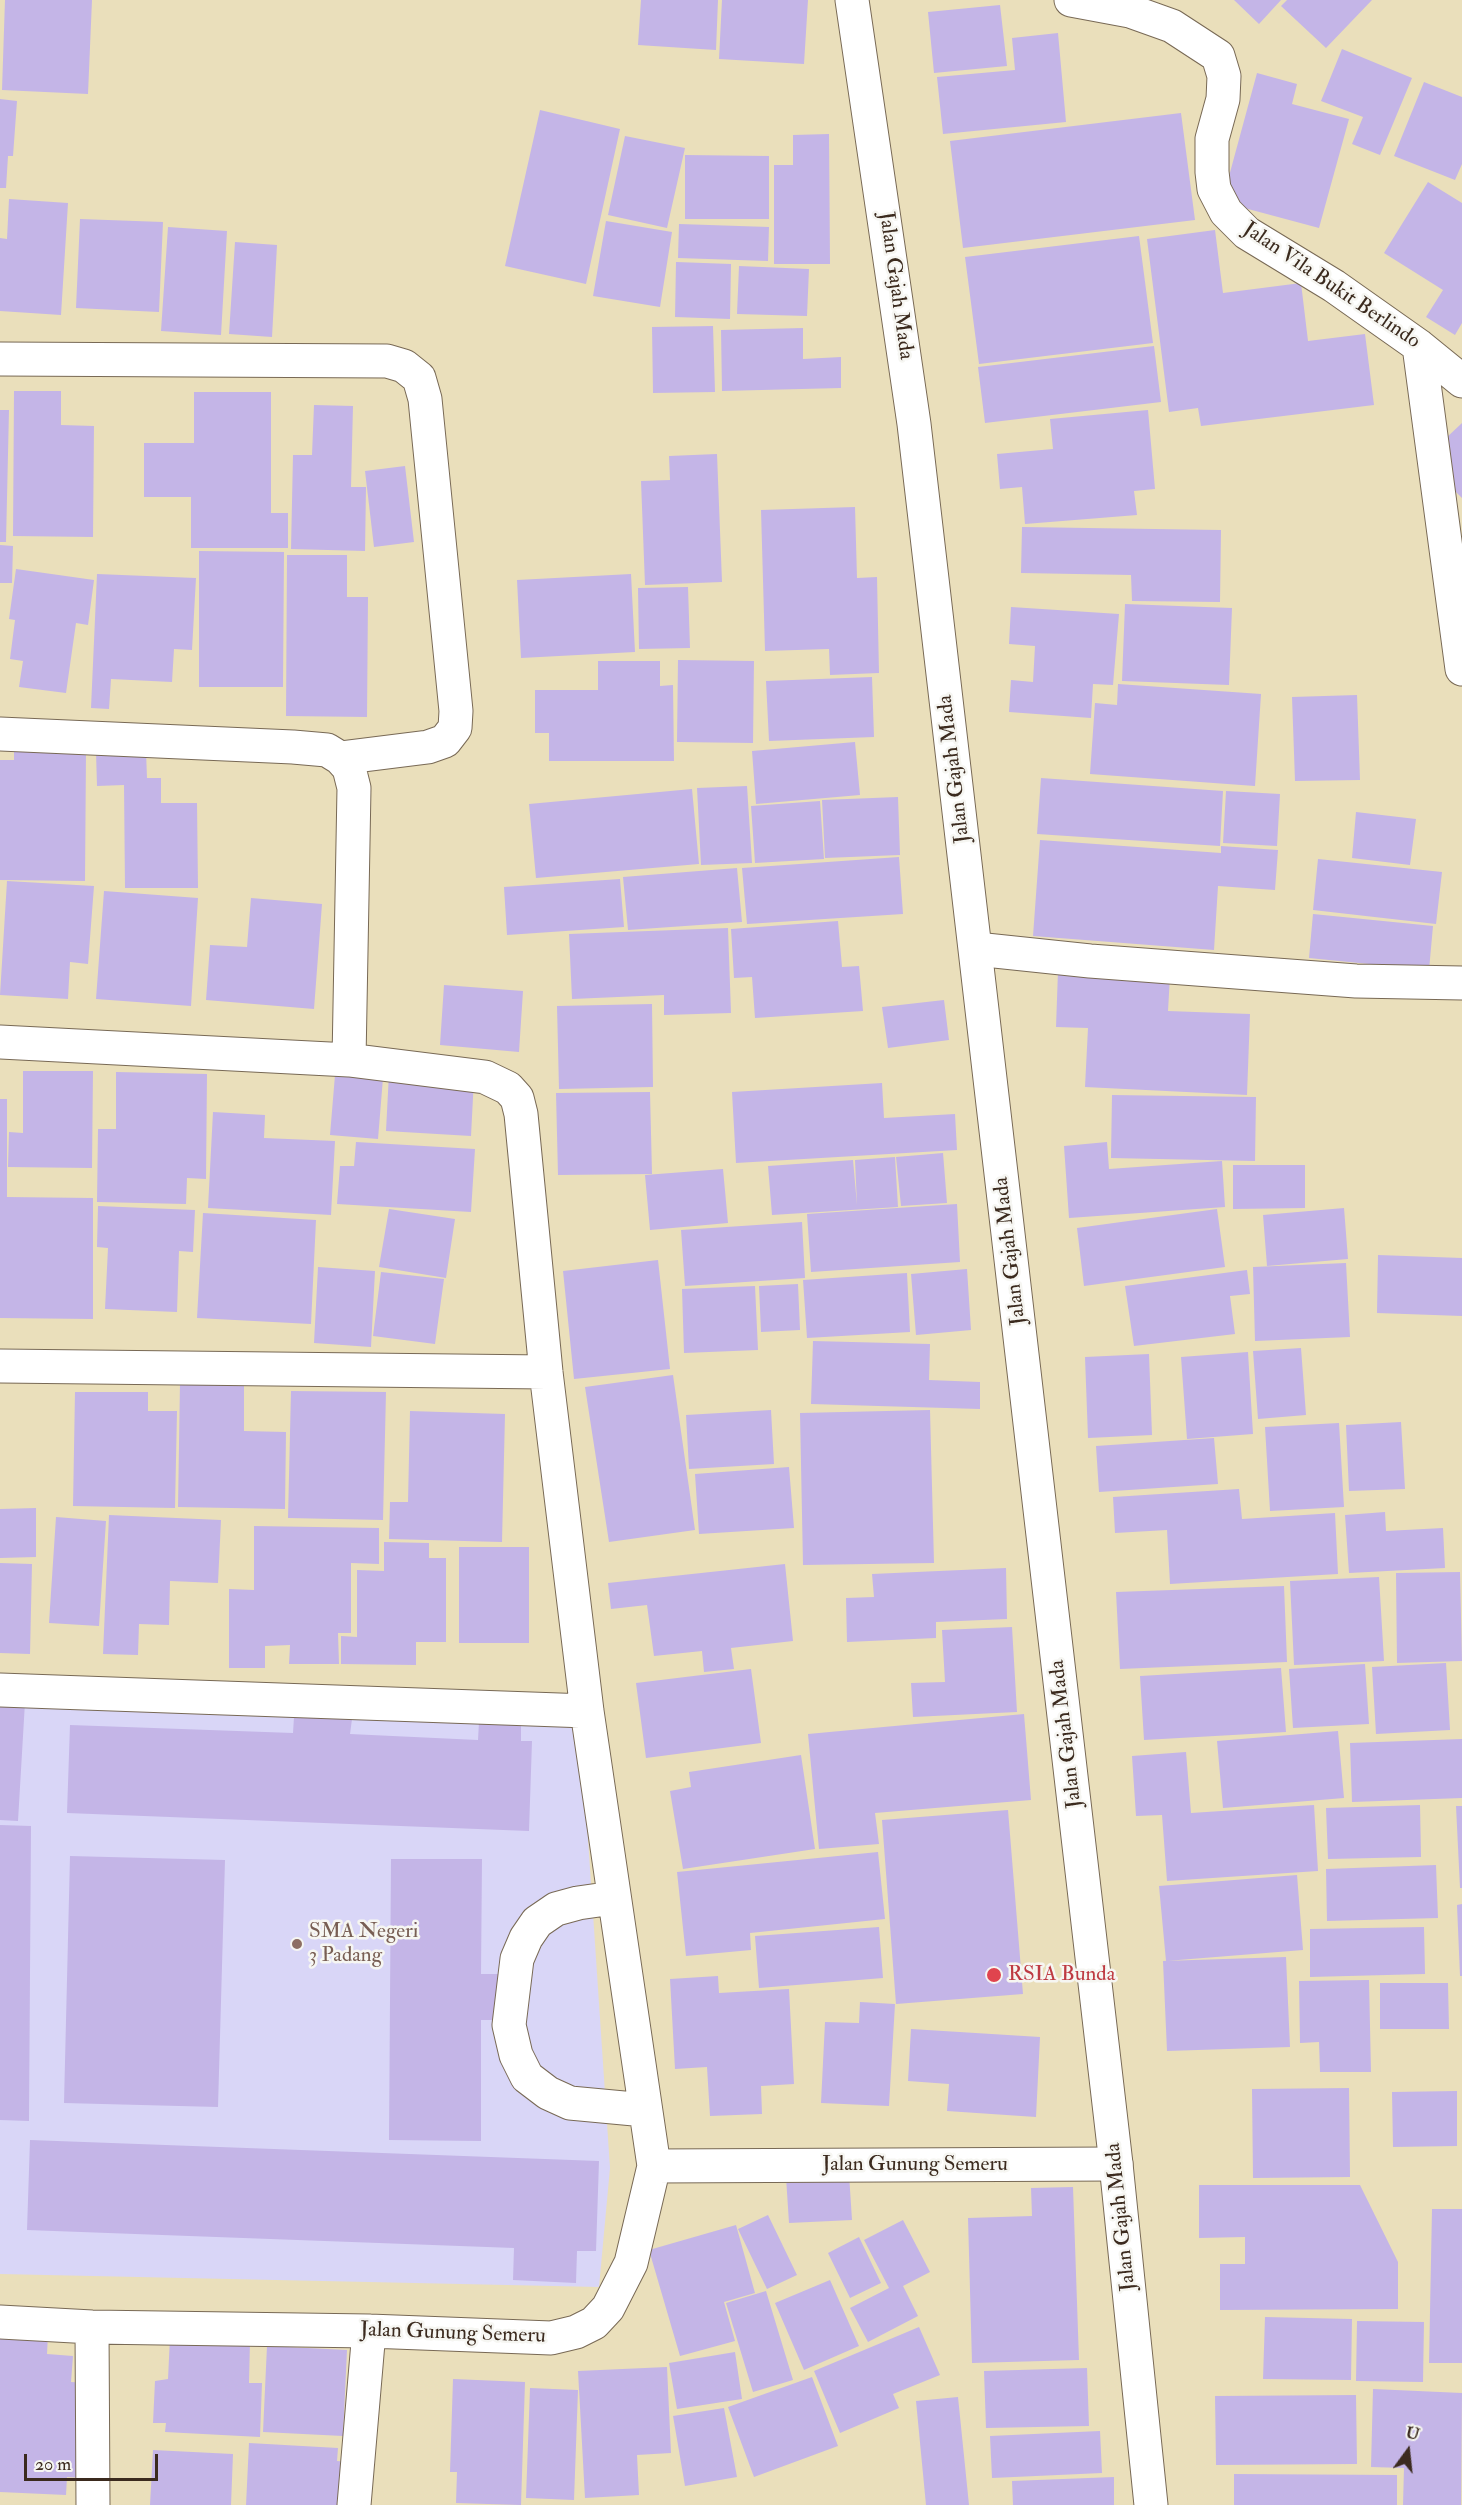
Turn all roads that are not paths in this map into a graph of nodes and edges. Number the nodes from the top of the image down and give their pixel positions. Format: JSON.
{"nodes":[{"id":1,"x":852,"y":0,"type":"edge"},
{"id":2,"x":1071,"y":0,"type":"edge"},
{"id":3,"x":1419,"y":346,"type":"junction"},
{"id":4,"x":0,"y":359,"type":"edge"},
{"id":5,"x":1462,"y":381,"type":"edge"},
{"id":6,"x":1462,"y":669,"type":"edge"},
{"id":7,"x":0,"y":734,"type":"edge"},
{"id":8,"x":340,"y":758,"type":"junction"},
{"id":9,"x":976,"y":949,"type":"junction"},
{"id":10,"x":1462,"y":983,"type":"edge"},
{"id":11,"x":0,"y":1042,"type":"edge"},
{"id":12,"x":349,"y":1060,"type":"junction"},
{"id":13,"x":0,"y":1365,"type":"edge"},
{"id":14,"x":546,"y":1372,"type":"junction"},
{"id":15,"x":0,"y":1690,"type":"edge"},
{"id":16,"x":587,"y":1711,"type":"junction"},
{"id":17,"x":613,"y":1898,"type":"junction"},
{"id":18,"x":645,"y":2110,"type":"junction"},
{"id":19,"x":1116,"y":2164,"type":"junction"},
{"id":20,"x":654,"y":2166,"type":"junction"},
{"id":21,"x":0,"y":2322,"type":"edge"},
{"id":22,"x":92,"y":2327,"type":"junction"},
{"id":23,"x":369,"y":2331,"type":"junction"},
{"id":24,"x":93,"y":2505,"type":"edge"},
{"id":25,"x":354,"y":2505,"type":"edge"},
{"id":26,"x":1151,"y":2505,"type":"edge"}],
"edges":[{"from":1,"to":9,"type":"street","name":"Jalan Gajah Mada"},
{"from":2,"to":3,"type":"street","name":"Jalan Vila Bukit Berlindo"},
{"from":3,"to":5,"type":"street","name":"Jalan Vila Bukit Berlindo"},
{"from":3,"to":6,"type":"street"},
{"from":4,"to":8,"type":"street"},
{"from":7,"to":8,"type":"street"},
{"from":8,"to":12,"type":"street"},
{"from":9,"to":10,"type":"street"},
{"from":9,"to":19,"type":"street","name":"Jalan Gajah Mada"},
{"from":11,"to":12,"type":"street"},
{"from":12,"to":14,"type":"street"},
{"from":13,"to":14,"type":"street"},
{"from":14,"to":16,"type":"street"},
{"from":15,"to":16,"type":"street"},
{"from":16,"to":17,"type":"street"},
{"from":17,"to":18,"type":"street"},
{"from":17,"to":18,"type":"street"},
{"from":18,"to":20,"type":"street"},
{"from":19,"to":20,"type":"street","name":"Jalan Gunung Semeru"},
{"from":19,"to":26,"type":"street","name":"Jalan Gajah Mada"},
{"from":20,"to":23,"type":"street","name":"Jalan Gunung Semeru"},
{"from":21,"to":22,"type":"street","name":"Jalan Gunung Semeru"},
{"from":22,"to":23,"type":"street","name":"Jalan Gunung Semeru"},
{"from":22,"to":24,"type":"street"},
{"from":23,"to":25,"type":"street"}]}
